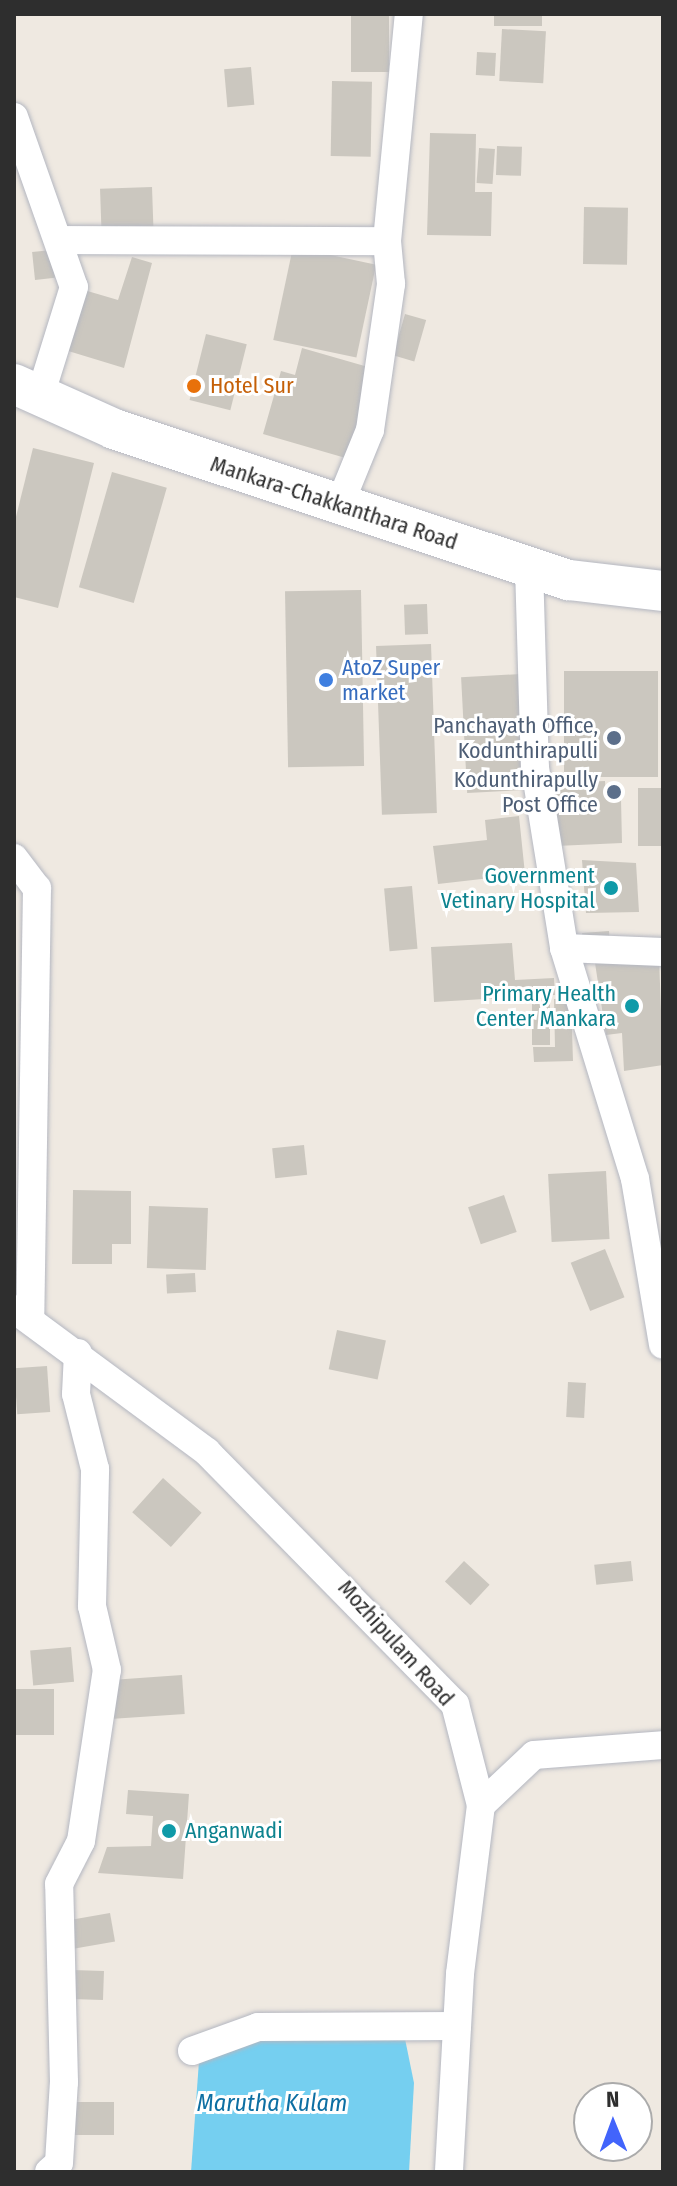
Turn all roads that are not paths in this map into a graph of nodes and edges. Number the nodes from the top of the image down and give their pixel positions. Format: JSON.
{"nodes":[{"id":1,"x":409,"y":14,"type":"edge"},
{"id":2,"x":14,"y":117,"type":"edge"},
{"id":3,"x":62,"y":240,"type":"junction"},
{"id":4,"x":387,"y":241,"type":"junction"},
{"id":5,"x":27,"y":390,"type":"edge"},
{"id":6,"x":339,"y":506,"type":"junction"},
{"id":7,"x":529,"y":567,"type":"junction"},
{"id":8,"x":663,"y":591,"type":"edge"},
{"id":9,"x":14,"y":858,"type":"edge"},
{"id":10,"x":564,"y":948,"type":"junction"},
{"id":11,"x":663,"y":952,"type":"edge"},
{"id":12,"x":22,"y":1314,"type":"edge"},
{"id":13,"x":663,"y":1345,"type":"edge"},
{"id":14,"x":78,"y":1353,"type":"junction"},
{"id":15,"x":663,"y":1745,"type":"edge"},
{"id":16,"x":481,"y":1805,"type":"junction"},
{"id":17,"x":457,"y":2026,"type":"junction"},
{"id":18,"x":192,"y":2051,"type":"dead end"},
{"id":19,"x":49,"y":2172,"type":"edge"},
{"id":20,"x":449,"y":2172,"type":"edge"}],
"edges":[{"from":1,"to":4,"type":"street"},
{"from":2,"to":3,"type":"street"},
{"from":3,"to":4,"type":"street"},
{"from":3,"to":5,"type":"street"},
{"from":4,"to":6,"type":"street"},
{"from":5,"to":6,"type":"main road","name":"Mankara-Chakkanthara Road"},
{"from":6,"to":7,"type":"main road","name":"Mankara-Chakkanthara Road"},
{"from":7,"to":8,"type":"main road","name":"Mankara-Chakkanthara Road"},
{"from":7,"to":10,"type":"street"},
{"from":9,"to":12,"type":"street"},
{"from":10,"to":11,"type":"street"},
{"from":10,"to":13,"type":"street"},
{"from":12,"to":14,"type":"street","name":"Mozhipulam Road"},
{"from":14,"to":16,"type":"street","name":"Mozhipulam Road"},
{"from":14,"to":19,"type":"street"},
{"from":15,"to":16,"type":"street"},
{"from":16,"to":17,"type":"street","name":"Mozhipulam Road"},
{"from":17,"to":18,"type":"street"},
{"from":17,"to":20,"type":"street","name":"Mozhipulam Road"}]}
